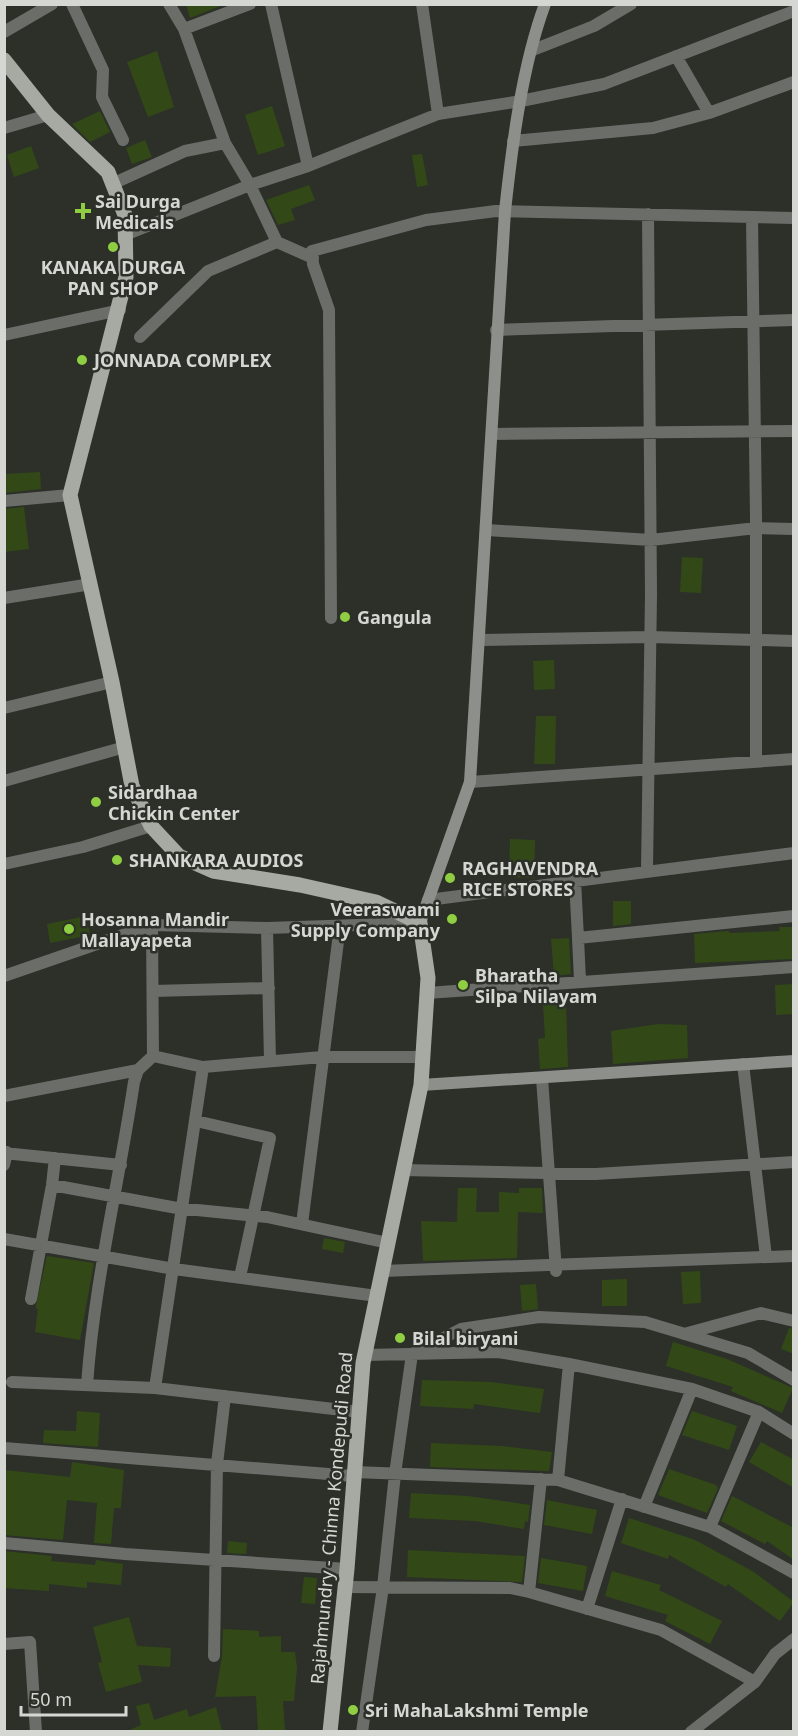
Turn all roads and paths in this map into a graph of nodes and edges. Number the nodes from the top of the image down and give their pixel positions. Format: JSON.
{"nodes":[{"id":1,"x":52,"y":4,"type":"edge"},
{"id":2,"x":72,"y":4,"type":"edge"},
{"id":3,"x":169,"y":4,"type":"edge"},
{"id":4,"x":250,"y":4,"type":"edge"},
{"id":5,"x":271,"y":4,"type":"edge"},
{"id":6,"x":422,"y":4,"type":"edge"},
{"id":7,"x":545,"y":4,"type":"edge"},
{"id":8,"x":631,"y":4,"type":"edge"},
{"id":9,"x":794,"y":11,"type":"edge"},
{"id":10,"x":184,"y":29,"type":"junction"},
{"id":11,"x":4,"y":32,"type":"edge"},
{"id":12,"x":533,"y":50,"type":"junction"},
{"id":13,"x":676,"y":56,"type":"junction"},
{"id":14,"x":4,"y":60,"type":"edge"},
{"id":15,"x":794,"y":82,"type":"edge"},
{"id":16,"x":521,"y":101,"type":"junction"},
{"id":17,"x":709,"y":113,"type":"junction"},
{"id":18,"x":438,"y":114,"type":"junction"},
{"id":19,"x":48,"y":115,"type":"junction"},
{"id":20,"x":4,"y":128,"type":"edge"},
{"id":21,"x":123,"y":140,"type":"dead end"},
{"id":22,"x":513,"y":141,"type":"junction"},
{"id":23,"x":225,"y":143,"type":"junction"},
{"id":24,"x":308,"y":166,"type":"junction"},
{"id":25,"x":112,"y":183,"type":"junction"},
{"id":26,"x":250,"y":185,"type":"junction"},
{"id":27,"x":505,"y":211,"type":"junction"},
{"id":28,"x":648,"y":214,"type":"junction"},
{"id":29,"x":752,"y":217,"type":"junction"},
{"id":30,"x":794,"y":218,"type":"edge"},
{"id":31,"x":125,"y":235,"type":"junction"},
{"id":32,"x":277,"y":242,"type":"junction"},
{"id":33,"x":313,"y":258,"type":"junction"},
{"id":34,"x":120,"y":310,"type":"junction"},
{"id":35,"x":794,"y":320,"type":"edge"},
{"id":36,"x":753,"y":321,"type":"junction"},
{"id":37,"x":649,"y":326,"type":"junction"},
{"id":38,"x":496,"y":330,"type":"junction"},
{"id":39,"x":4,"y":335,"type":"edge"},
{"id":40,"x":140,"y":337,"type":"dead end"},
{"id":41,"x":755,"y":430,"type":"junction"},
{"id":42,"x":794,"y":431,"type":"edge"},
{"id":43,"x":650,"y":432,"type":"junction"},
{"id":44,"x":493,"y":434,"type":"junction"},
{"id":45,"x":69,"y":495,"type":"junction"},
{"id":46,"x":4,"y":501,"type":"edge"},
{"id":47,"x":756,"y":528,"type":"junction"},
{"id":48,"x":794,"y":529,"type":"edge"},
{"id":49,"x":487,"y":530,"type":"junction"},
{"id":50,"x":651,"y":540,"type":"junction"},
{"id":51,"x":91,"y":584,"type":"junction"},
{"id":52,"x":4,"y":598,"type":"edge"},
{"id":53,"x":331,"y":618,"type":"dead end"},
{"id":54,"x":650,"y":637,"type":"junction"},
{"id":55,"x":481,"y":640,"type":"junction"},
{"id":56,"x":794,"y":640,"type":"edge"},
{"id":57,"x":756,"y":641,"type":"junction"},
{"id":58,"x":112,"y":682,"type":"junction"},
{"id":59,"x":4,"y":708,"type":"edge"},
{"id":60,"x":124,"y":747,"type":"junction"},
{"id":61,"x":794,"y":759,"type":"edge"},
{"id":62,"x":756,"y":762,"type":"junction"},
{"id":63,"x":649,"y":770,"type":"junction"},
{"id":64,"x":4,"y":781,"type":"edge"},
{"id":65,"x":470,"y":782,"type":"junction"},
{"id":66,"x":151,"y":826,"type":"junction"},
{"id":67,"x":794,"y":853,"type":"edge"},
{"id":68,"x":4,"y":864,"type":"edge"},
{"id":69,"x":647,"y":870,"type":"junction"},
{"id":70,"x":575,"y":880,"type":"junction"},
{"id":71,"x":428,"y":900,"type":"junction"},
{"id":72,"x":794,"y":916,"type":"edge"},
{"id":73,"x":420,"y":923,"type":"junction"},
{"id":74,"x":152,"y":925,"type":"junction"},
{"id":75,"x":340,"y":926,"type":"junction"},
{"id":76,"x":267,"y":928,"type":"junction"},
{"id":77,"x":578,"y":938,"type":"junction"},
{"id":78,"x":794,"y":968,"type":"edge"},
{"id":79,"x":4,"y":976,"type":"edge"},
{"id":80,"x":580,"y":981,"type":"junction"},
{"id":81,"x":269,"y":988,"type":"junction"},
{"id":82,"x":153,"y":991,"type":"junction"},
{"id":83,"x":427,"y":993,"type":"junction"},
{"id":84,"x":153,"y":1056,"type":"junction"},
{"id":85,"x":322,"y":1057,"type":"junction"},
{"id":86,"x":421,"y":1057,"type":"junction"},
{"id":87,"x":270,"y":1061,"type":"junction"},
{"id":88,"x":794,"y":1061,"type":"edge"},
{"id":89,"x":742,"y":1065,"type":"junction"},
{"id":90,"x":203,"y":1067,"type":"junction"},
{"id":91,"x":138,"y":1070,"type":"junction"},
{"id":92,"x":542,"y":1078,"type":"junction"},
{"id":93,"x":421,"y":1085,"type":"junction"},
{"id":94,"x":4,"y":1095,"type":"edge"},
{"id":95,"x":196,"y":1121,"type":"junction"},
{"id":96,"x":6,"y":1153,"type":"edge"},
{"id":97,"x":55,"y":1158,"type":"junction"},
{"id":98,"x":794,"y":1162,"type":"edge"},
{"id":99,"x":755,"y":1164,"type":"junction"},
{"id":100,"x":122,"y":1165,"type":"junction"},
{"id":101,"x":4,"y":1166,"type":"edge"},
{"id":102,"x":403,"y":1170,"type":"junction"},
{"id":103,"x":549,"y":1173,"type":"junction"},
{"id":104,"x":52,"y":1185,"type":"junction"},
{"id":105,"x":116,"y":1196,"type":"junction"},
{"id":106,"x":184,"y":1208,"type":"junction"},
{"id":107,"x":254,"y":1215,"type":"junction"},
{"id":108,"x":302,"y":1224,"type":"junction"},
{"id":109,"x":4,"y":1239,"type":"edge"},
{"id":110,"x":388,"y":1243,"type":"junction"},
{"id":111,"x":40,"y":1245,"type":"junction"},
{"id":112,"x":104,"y":1256,"type":"junction"},
{"id":113,"x":794,"y":1256,"type":"edge"},
{"id":114,"x":766,"y":1257,"type":"junction"},
{"id":115,"x":174,"y":1269,"type":"junction"},
{"id":116,"x":556,"y":1269,"type":"junction"},
{"id":117,"x":382,"y":1271,"type":"junction"},
{"id":118,"x":240,"y":1277,"type":"junction"},
{"id":119,"x":377,"y":1296,"type":"junction"},
{"id":120,"x":31,"y":1299,"type":"dead end"},
{"id":121,"x":794,"y":1322,"type":"edge"},
{"id":122,"x":683,"y":1334,"type":"junction"},
{"id":123,"x":412,"y":1354,"type":"junction"},
{"id":124,"x":364,"y":1355,"type":"junction"},
{"id":125,"x":569,"y":1364,"type":"junction"},
{"id":126,"x":794,"y":1380,"type":"edge"},
{"id":127,"x":12,"y":1383,"type":"dead end"},
{"id":128,"x":87,"y":1385,"type":"junction"},
{"id":129,"x":155,"y":1388,"type":"junction"},
{"id":130,"x":692,"y":1389,"type":"junction"},
{"id":131,"x":225,"y":1396,"type":"junction"},
{"id":132,"x":359,"y":1412,"type":"junction"},
{"id":133,"x":759,"y":1412,"type":"junction"},
{"id":134,"x":794,"y":1434,"type":"edge"},
{"id":135,"x":4,"y":1448,"type":"edge"},
{"id":136,"x":217,"y":1464,"type":"junction"},
{"id":137,"x":353,"y":1474,"type":"junction"},
{"id":138,"x":395,"y":1474,"type":"junction"},
{"id":139,"x":541,"y":1479,"type":"junction"},
{"id":140,"x":558,"y":1480,"type":"junction"},
{"id":141,"x":622,"y":1499,"type":"junction"},
{"id":142,"x":644,"y":1507,"type":"junction"},
{"id":143,"x":710,"y":1527,"type":"junction"},
{"id":144,"x":4,"y":1543,"type":"edge"},
{"id":145,"x":217,"y":1560,"type":"junction"},
{"id":146,"x":346,"y":1569,"type":"junction"},
{"id":147,"x":794,"y":1573,"type":"edge"},
{"id":148,"x":344,"y":1587,"type":"junction"},
{"id":149,"x":383,"y":1587,"type":"junction"},
{"id":150,"x":529,"y":1592,"type":"junction"},
{"id":151,"x":587,"y":1609,"type":"junction"},
{"id":152,"x":794,"y":1639,"type":"edge"},
{"id":153,"x":4,"y":1644,"type":"edge"},
{"id":154,"x":214,"y":1656,"type":"dead end"},
{"id":155,"x":754,"y":1682,"type":"junction"},
{"id":156,"x":36,"y":1731,"type":"edge"},
{"id":157,"x":330,"y":1731,"type":"edge"},
{"id":158,"x":362,"y":1731,"type":"edge"},
{"id":159,"x":691,"y":1731,"type":"edge"}],
"edges":[{"from":1,"to":11,"type":"street"},
{"from":2,"to":21,"type":"street"},
{"from":3,"to":10,"type":"street"},
{"from":4,"to":10,"type":"street"},
{"from":5,"to":24,"type":"street"},
{"from":6,"to":18,"type":"street"},
{"from":7,"to":12,"type":"main road"},
{"from":8,"to":12,"type":"street"},
{"from":9,"to":13,"type":"street"},
{"from":10,"to":23,"type":"street"},
{"from":12,"to":16,"type":"main road"},
{"from":13,"to":16,"type":"street"},
{"from":13,"to":17,"type":"street"},
{"from":14,"to":19,"type":"main road"},
{"from":15,"to":17,"type":"street"},
{"from":16,"to":18,"type":"street"},
{"from":16,"to":22,"type":"main road"},
{"from":17,"to":22,"type":"street"},
{"from":18,"to":24,"type":"street"},
{"from":19,"to":20,"type":"street"},
{"from":19,"to":25,"type":"main road"},
{"from":22,"to":27,"type":"main road"},
{"from":23,"to":25,"type":"street"},
{"from":23,"to":26,"type":"street"},
{"from":24,"to":26,"type":"street"},
{"from":25,"to":31,"type":"main road"},
{"from":26,"to":31,"type":"street"},
{"from":26,"to":32,"type":"street"},
{"from":27,"to":28,"type":"street"},
{"from":27,"to":33,"type":"street"},
{"from":27,"to":38,"type":"main road"},
{"from":28,"to":29,"type":"street"},
{"from":28,"to":37,"type":"street"},
{"from":29,"to":30,"type":"street"},
{"from":29,"to":36,"type":"street"},
{"from":31,"to":34,"type":"main road"},
{"from":32,"to":33,"type":"street"},
{"from":32,"to":40,"type":"street"},
{"from":33,"to":53,"type":"street"},
{"from":34,"to":39,"type":"street"},
{"from":34,"to":45,"type":"main road"},
{"from":35,"to":36,"type":"street"},
{"from":36,"to":37,"type":"street"},
{"from":36,"to":41,"type":"street"},
{"from":37,"to":38,"type":"street"},
{"from":37,"to":43,"type":"street"},
{"from":38,"to":44,"type":"main road"},
{"from":41,"to":42,"type":"street"},
{"from":41,"to":43,"type":"street"},
{"from":41,"to":47,"type":"street"},
{"from":43,"to":44,"type":"street"},
{"from":43,"to":50,"type":"street"},
{"from":44,"to":49,"type":"main road"},
{"from":45,"to":46,"type":"street"},
{"from":45,"to":51,"type":"main road"},
{"from":47,"to":48,"type":"street"},
{"from":47,"to":50,"type":"street"},
{"from":47,"to":57,"type":"street"},
{"from":49,"to":50,"type":"street"},
{"from":49,"to":55,"type":"main road"},
{"from":50,"to":54,"type":"street"},
{"from":51,"to":52,"type":"street"},
{"from":51,"to":58,"type":"main road"},
{"from":54,"to":55,"type":"street"},
{"from":54,"to":57,"type":"street"},
{"from":54,"to":63,"type":"street"},
{"from":55,"to":65,"type":"main road"},
{"from":56,"to":57,"type":"street"},
{"from":57,"to":62,"type":"street"},
{"from":58,"to":59,"type":"street"},
{"from":58,"to":60,"type":"main road"},
{"from":60,"to":64,"type":"street"},
{"from":60,"to":66,"type":"main road"},
{"from":61,"to":62,"type":"street"},
{"from":62,"to":63,"type":"street"},
{"from":63,"to":65,"type":"street"},
{"from":63,"to":69,"type":"street"},
{"from":65,"to":71,"type":"main road"},
{"from":66,"to":68,"type":"street"},
{"from":66,"to":73,"type":"main road"},
{"from":67,"to":69,"type":"street"},
{"from":69,"to":70,"type":"street"},
{"from":70,"to":71,"type":"street"},
{"from":70,"to":77,"type":"street"},
{"from":71,"to":73,"type":"main road"},
{"from":72,"to":77,"type":"street"},
{"from":73,"to":75,"type":"street"},
{"from":73,"to":83,"type":"main road","name":"Rajahmundry - Chinna Kondepudi Road"},
{"from":74,"to":76,"type":"street"},
{"from":74,"to":79,"type":"street"},
{"from":74,"to":82,"type":"street"},
{"from":75,"to":76,"type":"street"},
{"from":75,"to":85,"type":"street"},
{"from":76,"to":81,"type":"street"},
{"from":77,"to":80,"type":"street"},
{"from":78,"to":80,"type":"street"},
{"from":80,"to":83,"type":"street"},
{"from":81,"to":82,"type":"street"},
{"from":81,"to":87,"type":"street"},
{"from":82,"to":84,"type":"street"},
{"from":83,"to":86,"type":"main road","name":"Rajahmundry - Chinna Kondepudi Road"},
{"from":84,"to":90,"type":"street"},
{"from":84,"to":91,"type":"street"},
{"from":85,"to":86,"type":"street"},
{"from":85,"to":87,"type":"street"},
{"from":85,"to":108,"type":"street"},
{"from":86,"to":93,"type":"main road","name":"Rajahmundry - Chinna Kondepudi Road"},
{"from":87,"to":90,"type":"street"},
{"from":88,"to":89,"type":"main road"},
{"from":89,"to":92,"type":"main road"},
{"from":89,"to":99,"type":"street"},
{"from":90,"to":95,"type":"street"},
{"from":91,"to":94,"type":"street"},
{"from":91,"to":100,"type":"street"},
{"from":92,"to":93,"type":"main road"},
{"from":92,"to":103,"type":"street"},
{"from":93,"to":102,"type":"main road","name":"Rajahmundry - Chinna Kondepudi Road"},
{"from":95,"to":106,"type":"street"},
{"from":95,"to":107,"type":"street"},
{"from":96,"to":97,"type":"street"},
{"from":96,"to":101,"type":"street"},
{"from":97,"to":100,"type":"street"},
{"from":97,"to":104,"type":"street"},
{"from":98,"to":99,"type":"street"},
{"from":99,"to":103,"type":"street"},
{"from":99,"to":114,"type":"street"},
{"from":100,"to":105,"type":"street"},
{"from":102,"to":103,"type":"street"},
{"from":102,"to":110,"type":"main road","name":"Rajahmundry - Chinna Kondepudi Road"},
{"from":103,"to":116,"type":"street"},
{"from":104,"to":105,"type":"street"},
{"from":104,"to":111,"type":"street"},
{"from":105,"to":106,"type":"street"},
{"from":105,"to":112,"type":"street"},
{"from":106,"to":107,"type":"street"},
{"from":106,"to":115,"type":"street"},
{"from":107,"to":108,"type":"street"},
{"from":107,"to":118,"type":"street"},
{"from":108,"to":110,"type":"street"},
{"from":109,"to":111,"type":"street"},
{"from":110,"to":117,"type":"main road","name":"Rajahmundry - Chinna Kondepudi Road"},
{"from":111,"to":112,"type":"street"},
{"from":111,"to":120,"type":"street"},
{"from":112,"to":115,"type":"street"},
{"from":112,"to":128,"type":"street"},
{"from":113,"to":114,"type":"street"},
{"from":114,"to":116,"type":"street"},
{"from":115,"to":118,"type":"street"},
{"from":115,"to":129,"type":"street"},
{"from":116,"to":117,"type":"street"},
{"from":117,"to":119,"type":"main road","name":"Rajahmundry - Chinna Kondepudi Road"},
{"from":118,"to":119,"type":"street"},
{"from":119,"to":124,"type":"main road","name":"Rajahmundry - Chinna Kondepudi Road"},
{"from":121,"to":122,"type":"street"},
{"from":122,"to":123,"type":"street"},
{"from":122,"to":126,"type":"street"},
{"from":123,"to":124,"type":"street"},
{"from":123,"to":125,"type":"street"},
{"from":123,"to":138,"type":"street"},
{"from":124,"to":132,"type":"main road","name":"Rajahmundry - Chinna Kondepudi Road"},
{"from":125,"to":130,"type":"street"},
{"from":125,"to":140,"type":"street"},
{"from":127,"to":128,"type":"street"},
{"from":128,"to":129,"type":"street"},
{"from":129,"to":131,"type":"street"},
{"from":130,"to":133,"type":"street"},
{"from":130,"to":142,"type":"street"},
{"from":131,"to":132,"type":"street"},
{"from":131,"to":136,"type":"street"},
{"from":132,"to":137,"type":"main road","name":"Rajahmundry - Chinna Kondepudi Road"},
{"from":133,"to":134,"type":"street"},
{"from":133,"to":143,"type":"street"},
{"from":135,"to":136,"type":"street"},
{"from":136,"to":137,"type":"street"},
{"from":136,"to":145,"type":"street"},
{"from":137,"to":138,"type":"street"},
{"from":137,"to":146,"type":"main road","name":"Rajahmundry - Chinna Kondepudi Road"},
{"from":138,"to":139,"type":"street"},
{"from":138,"to":149,"type":"street"},
{"from":139,"to":140,"type":"street"},
{"from":139,"to":150,"type":"street"},
{"from":140,"to":141,"type":"street"},
{"from":141,"to":142,"type":"street"},
{"from":141,"to":151,"type":"street"},
{"from":142,"to":143,"type":"street"},
{"from":143,"to":147,"type":"street"},
{"from":144,"to":145,"type":"street"},
{"from":145,"to":146,"type":"street"},
{"from":145,"to":154,"type":"street"},
{"from":146,"to":148,"type":"main road","name":"Rajahmundry - Chinna Kondepudi Road"},
{"from":148,"to":149,"type":"street"},
{"from":148,"to":157,"type":"main road","name":"Rajahmundry - Chinna Kondepudi Road"},
{"from":149,"to":150,"type":"street"},
{"from":149,"to":158,"type":"street"},
{"from":150,"to":151,"type":"street"},
{"from":151,"to":155,"type":"street"},
{"from":152,"to":155,"type":"street"},
{"from":153,"to":156,"type":"street"},
{"from":155,"to":159,"type":"street"}]}
